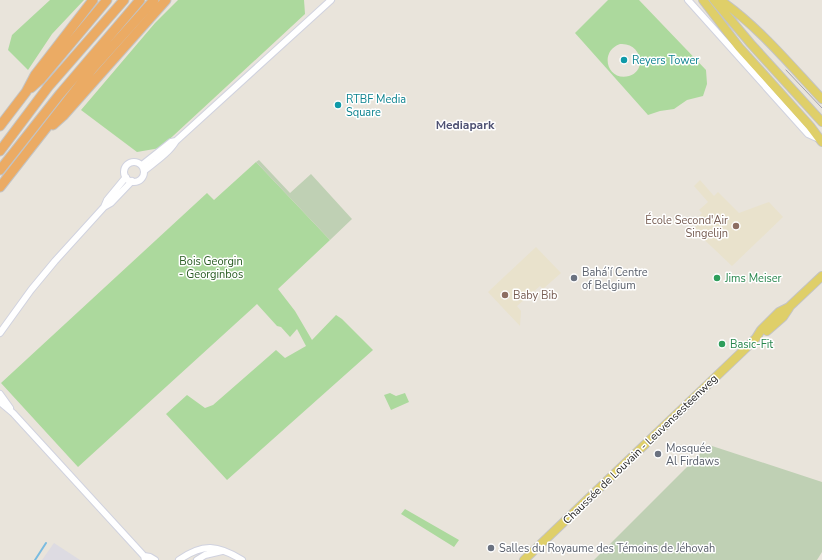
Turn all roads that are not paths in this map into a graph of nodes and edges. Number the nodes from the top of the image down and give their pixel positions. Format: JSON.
{"nodes":[{"id":1,"x":93,"y":0,"type":"edge"},
{"id":2,"x":107,"y":0,"type":"edge"},
{"id":3,"x":124,"y":0,"type":"edge"},
{"id":4,"x":140,"y":0,"type":"edge"},
{"id":5,"x":154,"y":0,"type":"edge"},
{"id":6,"x":166,"y":0,"type":"edge"},
{"id":7,"x":331,"y":0,"type":"edge"},
{"id":8,"x":688,"y":0,"type":"edge"},
{"id":9,"x":703,"y":0,"type":"edge"},
{"id":10,"x":714,"y":0,"type":"edge"},
{"id":11,"x":720,"y":0,"type":"edge"},
{"id":12,"x":38,"y":77,"type":"junction"},
{"id":13,"x":822,"y":99,"type":"edge"},
{"id":14,"x":66,"y":100,"type":"junction"},
{"id":15,"x":822,"y":122,"type":"edge"},
{"id":16,"x":0,"y":126,"type":"edge"},
{"id":17,"x":820,"y":140,"type":"edge"},
{"id":18,"x":0,"y":150,"type":"edge"},
{"id":19,"x":143,"y":168,"type":"junction"},
{"id":20,"x":0,"y":170,"type":"edge"},
{"id":21,"x":126,"y":177,"type":"junction"},
{"id":22,"x":132,"y":181,"type":"junction"},
{"id":23,"x":0,"y":187,"type":"edge"},
{"id":24,"x":104,"y":207,"type":"junction"},
{"id":25,"x":822,"y":276,"type":"edge"},
{"id":26,"x":0,"y":333,"type":"edge"},
{"id":27,"x":0,"y":394,"type":"edge"},
{"id":28,"x":0,"y":402,"type":"edge"},
{"id":29,"x":13,"y":412,"type":"junction"},
{"id":30,"x":223,"y":551,"type":"junction"},
{"id":31,"x":145,"y":558,"type":"edge"},
{"id":32,"x":155,"y":560,"type":"edge"},
{"id":33,"x":179,"y":560,"type":"edge"},
{"id":34,"x":197,"y":560,"type":"edge"},
{"id":35,"x":242,"y":560,"type":"edge"},
{"id":36,"x":524,"y":560,"type":"edge"}],
"edges":[{"from":1,"to":12,"type":"highway"},
{"from":2,"to":12,"type":"highway"},
{"from":3,"to":18,"type":"highway"},
{"from":4,"to":14,"type":"highway"},
{"from":5,"to":14,"type":"highway"},
{"from":6,"to":14,"type":"highway"},
{"from":7,"to":19,"type":"street"},
{"from":8,"to":17,"type":"street"},
{"from":9,"to":17,"type":"main road"},
{"from":10,"to":15,"type":"main road"},
{"from":11,"to":13,"type":"main road"},
{"from":12,"to":16,"type":"highway"},
{"from":14,"to":20,"type":"highway"},
{"from":14,"to":23,"type":"highway"},
{"from":19,"to":21,"type":"street"},
{"from":19,"to":22,"type":"street"},
{"from":21,"to":22,"type":"street"},
{"from":21,"to":24,"type":"street"},
{"from":22,"to":24,"type":"street"},
{"from":24,"to":26,"type":"street"},
{"from":25,"to":36,"type":"main road","name":"Chaussée de Louvain - Leuvensesteenweg"},
{"from":27,"to":29,"type":"street"},
{"from":28,"to":29,"type":"street"},
{"from":29,"to":31,"type":"street"},
{"from":30,"to":33,"type":"street"},
{"from":30,"to":34,"type":"street"},
{"from":30,"to":35,"type":"street"},
{"from":31,"to":32,"type":"street"}]}
